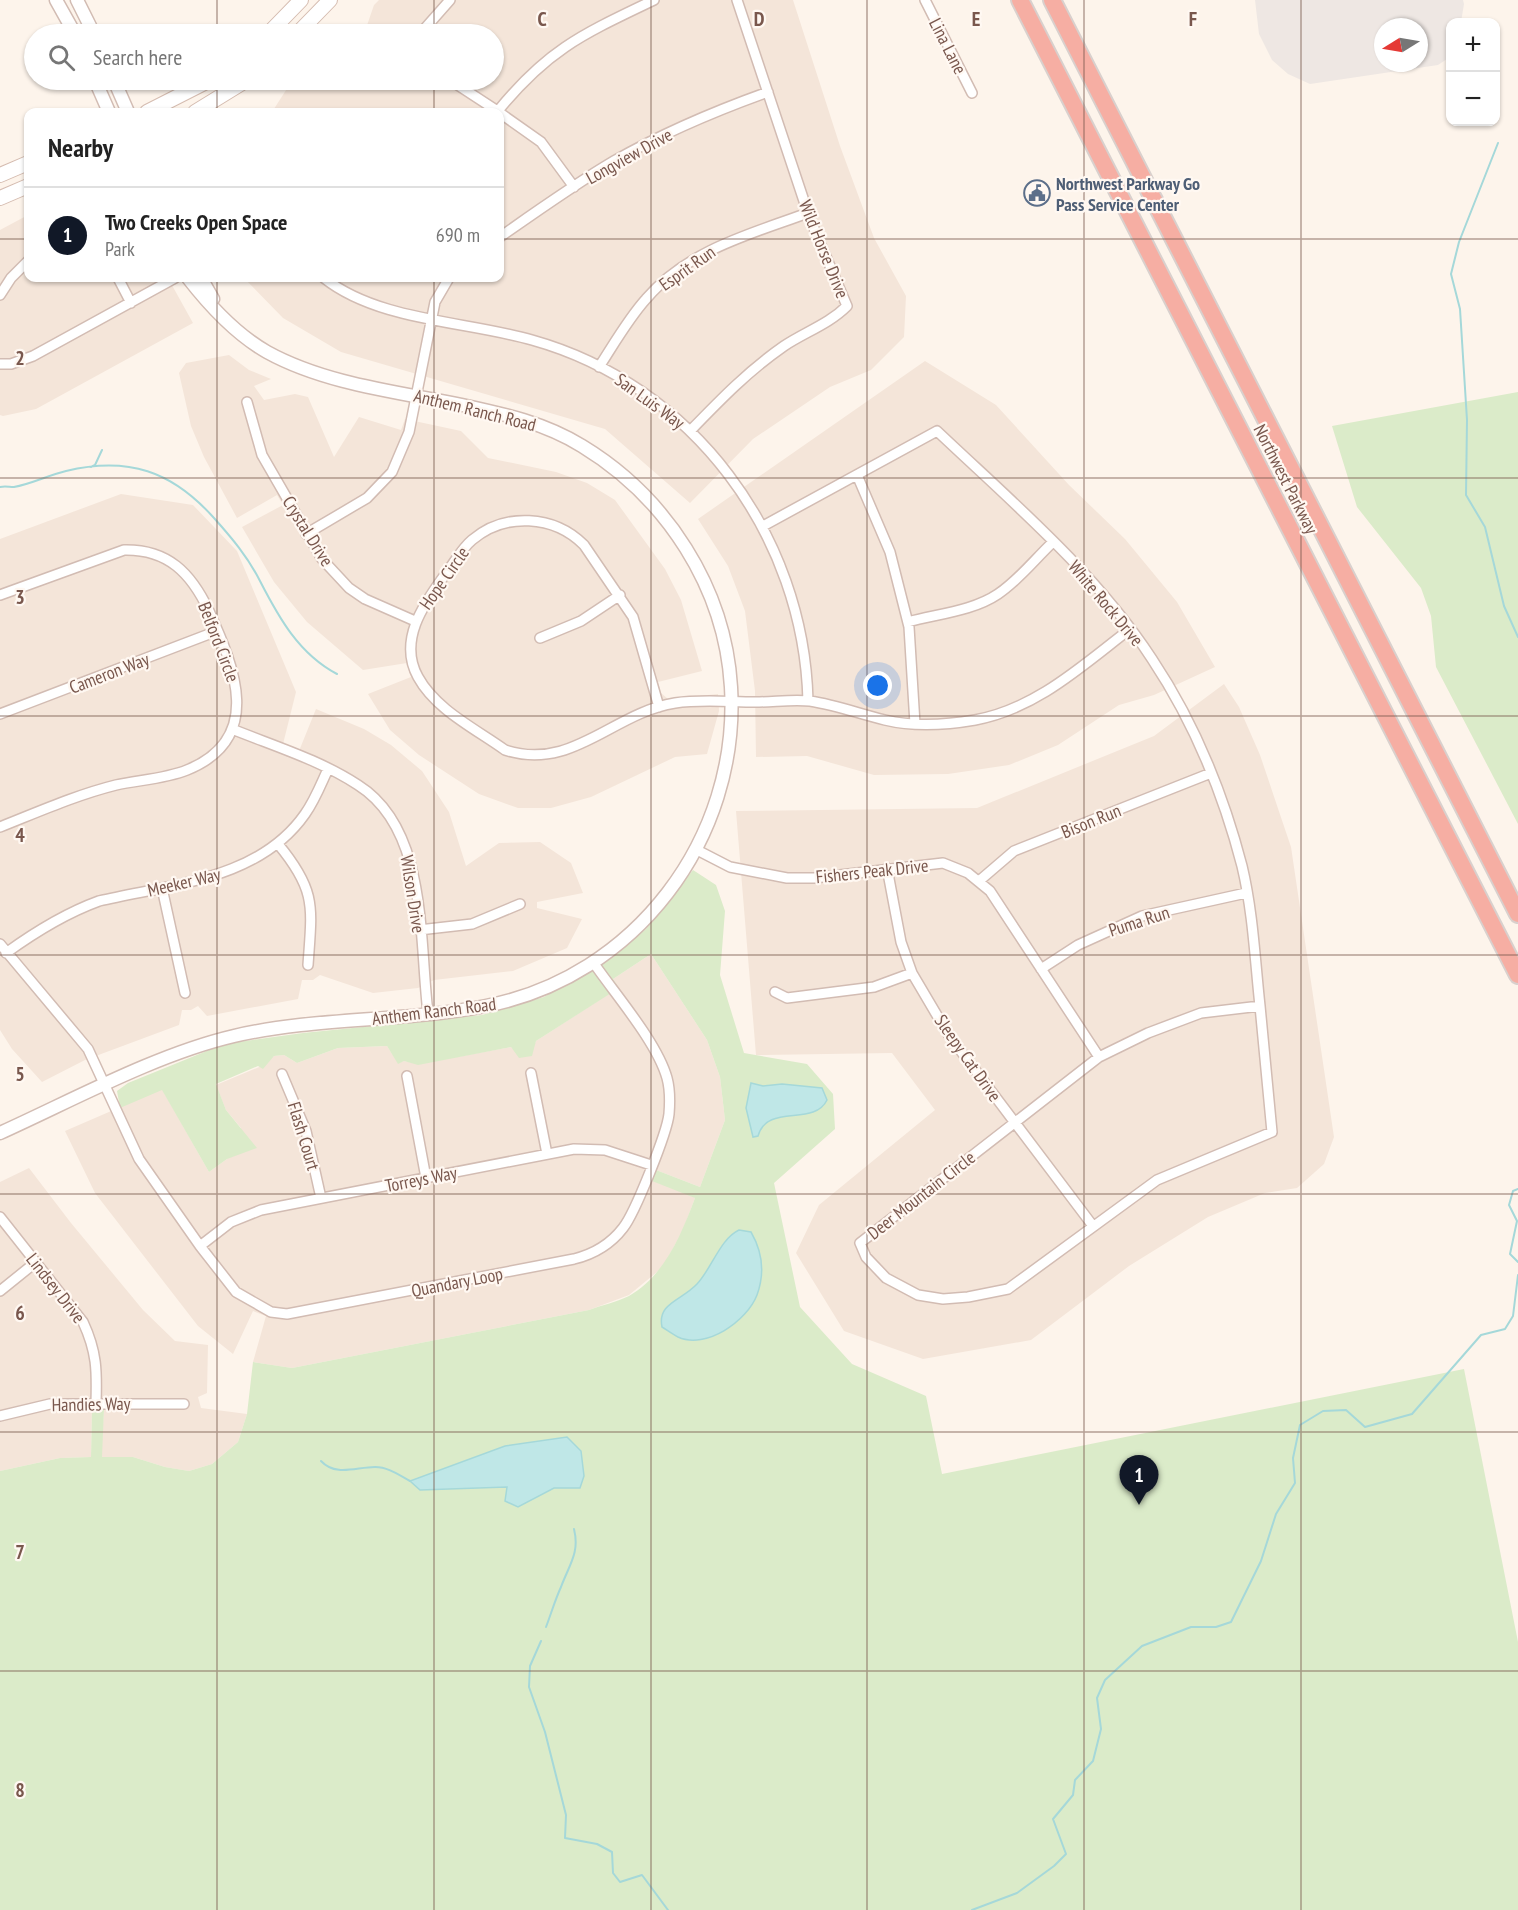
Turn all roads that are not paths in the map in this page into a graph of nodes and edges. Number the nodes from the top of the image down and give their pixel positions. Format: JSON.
{"nodes":[{"id":1,"x":56,"y":0,"type":"edge"},
{"id":2,"x":77,"y":0,"type":"edge"},
{"id":3,"x":301,"y":0,"type":"edge"},
{"id":4,"x":330,"y":0,"type":"edge"},
{"id":5,"x":450,"y":0,"type":"edge"},
{"id":6,"x":654,"y":0,"type":"edge"},
{"id":7,"x":737,"y":0,"type":"edge"},
{"id":8,"x":925,"y":0,"type":"edge"},
{"id":9,"x":1020,"y":0,"type":"edge"},
{"id":10,"x":1052,"y":0,"type":"edge"},
{"id":11,"x":69,"y":24,"type":"edge"},
{"id":12,"x":89,"y":24,"type":"edge"},
{"id":13,"x":278,"y":24,"type":"edge"},
{"id":14,"x":307,"y":24,"type":"edge"},
{"id":15,"x":429,"y":24,"type":"edge"},
{"id":16,"x":99,"y":90,"type":"edge"},
{"id":17,"x":118,"y":90,"type":"edge"},
{"id":18,"x":190,"y":90,"type":"edge"},
{"id":19,"x":231,"y":90,"type":"edge"},
{"id":20,"x":465,"y":90,"type":"edge"},
{"id":21,"x":768,"y":92,"type":"junction"},
{"id":22,"x":972,"y":93,"type":"dead end"},
{"id":23,"x":107,"y":108,"type":"edge"},
{"id":24,"x":126,"y":108,"type":"edge"},
{"id":25,"x":155,"y":108,"type":"edge"},
{"id":26,"x":202,"y":108,"type":"edge"},
{"id":27,"x":493,"y":108,"type":"edge"},
{"id":28,"x":502,"y":108,"type":"edge"},
{"id":29,"x":504,"y":116,"type":"edge"},
{"id":30,"x":24,"y":165,"type":"edge"},
{"id":31,"x":0,"y":176,"type":"edge"},
{"id":32,"x":574,"y":187,"type":"junction"},
{"id":33,"x":24,"y":188,"type":"edge"},
{"id":34,"x":0,"y":198,"type":"edge"},
{"id":35,"x":808,"y":213,"type":"junction"},
{"id":36,"x":504,"y":234,"type":"edge"},
{"id":37,"x":24,"y":265,"type":"edge"},
{"id":38,"x":120,"y":282,"type":"edge"},
{"id":39,"x":167,"y":282,"type":"edge"},
{"id":40,"x":192,"y":282,"type":"edge"},
{"id":41,"x":203,"y":282,"type":"edge"},
{"id":42,"x":330,"y":282,"type":"edge"},
{"id":43,"x":446,"y":282,"type":"edge"},
{"id":44,"x":0,"y":295,"type":"edge"},
{"id":45,"x":131,"y":303,"type":"junction"},
{"id":46,"x":222,"y":316,"type":"junction"},
{"id":47,"x":431,"y":318,"type":"junction"},
{"id":48,"x":0,"y":364,"type":"edge"},
{"id":49,"x":599,"y":367,"type":"junction"},
{"id":50,"x":415,"y":395,"type":"junction"},
{"id":51,"x":247,"y":402,"type":"dead end"},
{"id":52,"x":690,"y":431,"type":"junction"},
{"id":53,"x":857,"y":475,"type":"junction"},
{"id":54,"x":763,"y":526,"type":"junction"},
{"id":55,"x":306,"y":534,"type":"junction"},
{"id":56,"x":1053,"y":542,"type":"junction"},
{"id":57,"x":0,"y":595,"type":"edge"},
{"id":58,"x":620,"y":595,"type":"junction"},
{"id":59,"x":415,"y":621,"type":"junction"},
{"id":60,"x":908,"y":621,"type":"junction"},
{"id":61,"x":1130,"y":629,"type":"junction"},
{"id":62,"x":218,"y":631,"type":"junction"},
{"id":63,"x":540,"y":638,"type":"dead end"},
{"id":64,"x":808,"y":701,"type":"junction"},
{"id":65,"x":732,"y":702,"type":"junction"},
{"id":66,"x":659,"y":707,"type":"junction"},
{"id":67,"x":0,"y":714,"type":"edge"},
{"id":68,"x":915,"y":724,"type":"junction"},
{"id":69,"x":232,"y":729,"type":"junction"},
{"id":70,"x":328,"y":769,"type":"junction"},
{"id":71,"x":1211,"y":773,"type":"junction"},
{"id":72,"x":0,"y":827,"type":"edge"},
{"id":73,"x":278,"y":844,"type":"junction"},
{"id":74,"x":697,"y":850,"type":"junction"},
{"id":75,"x":887,"y":868,"type":"junction"},
{"id":76,"x":979,"y":881,"type":"junction"},
{"id":77,"x":162,"y":888,"type":"junction"},
{"id":78,"x":1246,"y":893,"type":"junction"},
{"id":79,"x":520,"y":904,"type":"dead end"},
{"id":80,"x":1518,"y":914,"type":"edge"},
{"id":81,"x":419,"y":930,"type":"junction"},
{"id":82,"x":0,"y":944,"type":"edge"},
{"id":83,"x":6,"y":953,"type":"junction"},
{"id":84,"x":593,"y":962,"type":"junction"},
{"id":85,"x":308,"y":965,"type":"dead end"},
{"id":86,"x":1041,"y":969,"type":"junction"},
{"id":87,"x":912,"y":973,"type":"junction"},
{"id":88,"x":1518,"y":975,"type":"edge"},
{"id":89,"x":775,"y":992,"type":"dead end"},
{"id":90,"x":185,"y":993,"type":"dead end"},
{"id":91,"x":1260,"y":1006,"type":"junction"},
{"id":92,"x":428,"y":1013,"type":"junction"},
{"id":93,"x":1099,"y":1057,"type":"junction"},
{"id":94,"x":531,"y":1073,"type":"dead end"},
{"id":95,"x":282,"y":1074,"type":"dead end"},
{"id":96,"x":407,"y":1076,"type":"dead end"},
{"id":97,"x":105,"y":1086,"type":"junction"},
{"id":98,"x":1014,"y":1121,"type":"junction"},
{"id":99,"x":0,"y":1133,"type":"edge"},
{"id":100,"x":547,"y":1154,"type":"junction"},
{"id":101,"x":651,"y":1165,"type":"junction"},
{"id":102,"x":426,"y":1178,"type":"junction"},
{"id":103,"x":321,"y":1198,"type":"junction"},
{"id":104,"x":0,"y":1216,"type":"edge"},
{"id":105,"x":1093,"y":1226,"type":"junction"},
{"id":106,"x":200,"y":1246,"type":"junction"},
{"id":107,"x":36,"y":1262,"type":"junction"},
{"id":108,"x":0,"y":1291,"type":"edge"},
{"id":109,"x":96,"y":1403,"type":"junction"},
{"id":110,"x":184,"y":1404,"type":"dead end"},
{"id":111,"x":0,"y":1416,"type":"edge"}],
"edges":[{"from":1,"to":11,"type":"street"},
{"from":2,"to":12,"type":"street"},
{"from":3,"to":13,"type":"main road"},
{"from":4,"to":14,"type":"main road"},
{"from":5,"to":15,"type":"street"},
{"from":6,"to":28,"type":"street"},
{"from":7,"to":21,"type":"street","name":"Wild Horse Drive"},
{"from":8,"to":22,"type":"street","name":"Lina Lane"},
{"from":9,"to":88,"type":"highway","name":"Northwest Parkway"},
{"from":10,"to":80,"type":"highway","name":"Northwest Parkway"},
{"from":16,"to":23,"type":"street"},
{"from":17,"to":24,"type":"street"},
{"from":18,"to":25,"type":"main road"},
{"from":19,"to":26,"type":"main road"},
{"from":20,"to":27,"type":"street"},
{"from":21,"to":32,"type":"street","name":"Longview Drive"},
{"from":21,"to":35,"type":"street","name":"Wild Horse Drive"},
{"from":29,"to":32,"type":"street"},
{"from":30,"to":31,"type":"main road"},
{"from":32,"to":36,"type":"street","name":"Longview Drive"},
{"from":33,"to":34,"type":"main road"},
{"from":35,"to":49,"type":"street","name":"Esprit Run"},
{"from":35,"to":52,"type":"street","name":"Wild Horse Drive"},
{"from":37,"to":44,"type":"street"},
{"from":38,"to":45,"type":"street"},
{"from":39,"to":45,"type":"street"},
{"from":40,"to":46,"type":"street","name":"Anthem Ranch Road"},
{"from":41,"to":46,"type":"street","name":"Anthem Ranch Road"},
{"from":42,"to":47,"type":"street","name":"San Luis Way"},
{"from":43,"to":47,"type":"street"},
{"from":45,"to":48,"type":"street"},
{"from":46,"to":50,"type":"street","name":"Anthem Ranch Road"},
{"from":47,"to":49,"type":"street","name":"San Luis Way"},
{"from":47,"to":50,"type":"street"},
{"from":49,"to":52,"type":"street","name":"San Luis Way"},
{"from":50,"to":55,"type":"street"},
{"from":50,"to":65,"type":"street","name":"Anthem Ranch Road"},
{"from":51,"to":55,"type":"street","name":"Crystal Drive"},
{"from":52,"to":54,"type":"street","name":"San Luis Way"},
{"from":53,"to":54,"type":"street","name":"White Rock Drive"},
{"from":53,"to":56,"type":"street","name":"White Rock Drive"},
{"from":53,"to":60,"type":"street"},
{"from":54,"to":64,"type":"street","name":"San Luis Way"},
{"from":55,"to":59,"type":"street","name":"Crystal Drive"},
{"from":56,"to":60,"type":"street"},
{"from":56,"to":61,"type":"street","name":"White Rock Drive"},
{"from":57,"to":62,"type":"street","name":"Belford Circle"},
{"from":58,"to":59,"type":"street","name":"Hope Circle"},
{"from":58,"to":63,"type":"street"},
{"from":58,"to":66,"type":"street","name":"Hope Circle"},
{"from":59,"to":66,"type":"street","name":"Hope Circle"},
{"from":60,"to":68,"type":"street"},
{"from":61,"to":68,"type":"street","name":"Hope Circle"},
{"from":61,"to":71,"type":"street","name":"White Rock Drive"},
{"from":62,"to":67,"type":"street","name":"Cameron Way"},
{"from":62,"to":69,"type":"street","name":"Belford Circle"},
{"from":64,"to":65,"type":"street","name":"Hope Circle"},
{"from":64,"to":68,"type":"street","name":"Hope Circle"},
{"from":65,"to":66,"type":"street","name":"Hope Circle"},
{"from":65,"to":74,"type":"street","name":"Anthem Ranch Road"},
{"from":69,"to":70,"type":"street","name":"Wilson Drive"},
{"from":69,"to":72,"type":"street","name":"Belford Circle"},
{"from":70,"to":73,"type":"street","name":"Meeker Way"},
{"from":70,"to":81,"type":"street","name":"Wilson Drive"},
{"from":71,"to":76,"type":"street","name":"Bison Run"},
{"from":71,"to":78,"type":"street","name":"White Rock Drive"},
{"from":73,"to":77,"type":"street","name":"Meeker Way"},
{"from":73,"to":85,"type":"street"},
{"from":74,"to":75,"type":"street","name":"Fishers Peak Drive"},
{"from":74,"to":84,"type":"street","name":"Anthem Ranch Road"},
{"from":75,"to":76,"type":"street","name":"Fishers Peak Drive"},
{"from":75,"to":87,"type":"street","name":"Sleepy Cat Drive"},
{"from":76,"to":86,"type":"street","name":"Fishers Peak Drive"},
{"from":77,"to":83,"type":"street","name":"Meeker Way"},
{"from":77,"to":90,"type":"street"},
{"from":78,"to":86,"type":"street","name":"Puma Run"},
{"from":78,"to":91,"type":"street","name":"White Rock Drive"},
{"from":79,"to":81,"type":"street"},
{"from":81,"to":92,"type":"street","name":"Wilson Drive"},
{"from":82,"to":83,"type":"street"},
{"from":83,"to":97,"type":"street"},
{"from":84,"to":92,"type":"street","name":"Anthem Ranch Road"},
{"from":84,"to":101,"type":"street","name":"Quandary Loop"},
{"from":86,"to":93,"type":"street","name":"Fishers Peak Drive"},
{"from":87,"to":89,"type":"street"},
{"from":87,"to":98,"type":"street","name":"Sleepy Cat Drive"},
{"from":91,"to":93,"type":"street","name":"Deer Mountain Circle"},
{"from":91,"to":105,"type":"street","name":"Deer Mountain Circle"},
{"from":92,"to":97,"type":"street","name":"Anthem Ranch Road"},
{"from":93,"to":98,"type":"street","name":"Deer Mountain Circle"},
{"from":94,"to":100,"type":"street"},
{"from":95,"to":103,"type":"street","name":"Flash Court"},
{"from":96,"to":102,"type":"street"},
{"from":97,"to":99,"type":"street","name":"Anthem Ranch Road"},
{"from":97,"to":106,"type":"street","name":"Quandary Loop"},
{"from":98,"to":105,"type":"street","name":"Sleepy Cat Drive"},
{"from":98,"to":105,"type":"street","name":"Deer Mountain Circle"},
{"from":100,"to":101,"type":"street","name":"Torreys Way"},
{"from":100,"to":102,"type":"street","name":"Torreys Way"},
{"from":101,"to":106,"type":"street","name":"Quandary Loop"},
{"from":102,"to":103,"type":"street","name":"Torreys Way"},
{"from":103,"to":106,"type":"street","name":"Torreys Way"},
{"from":104,"to":107,"type":"street","name":"Lindsey Drive"},
{"from":107,"to":108,"type":"street"},
{"from":107,"to":109,"type":"street","name":"Lindsey Drive"},
{"from":109,"to":110,"type":"street","name":"Handies Way"},
{"from":109,"to":111,"type":"street","name":"Handies Way"}]}
